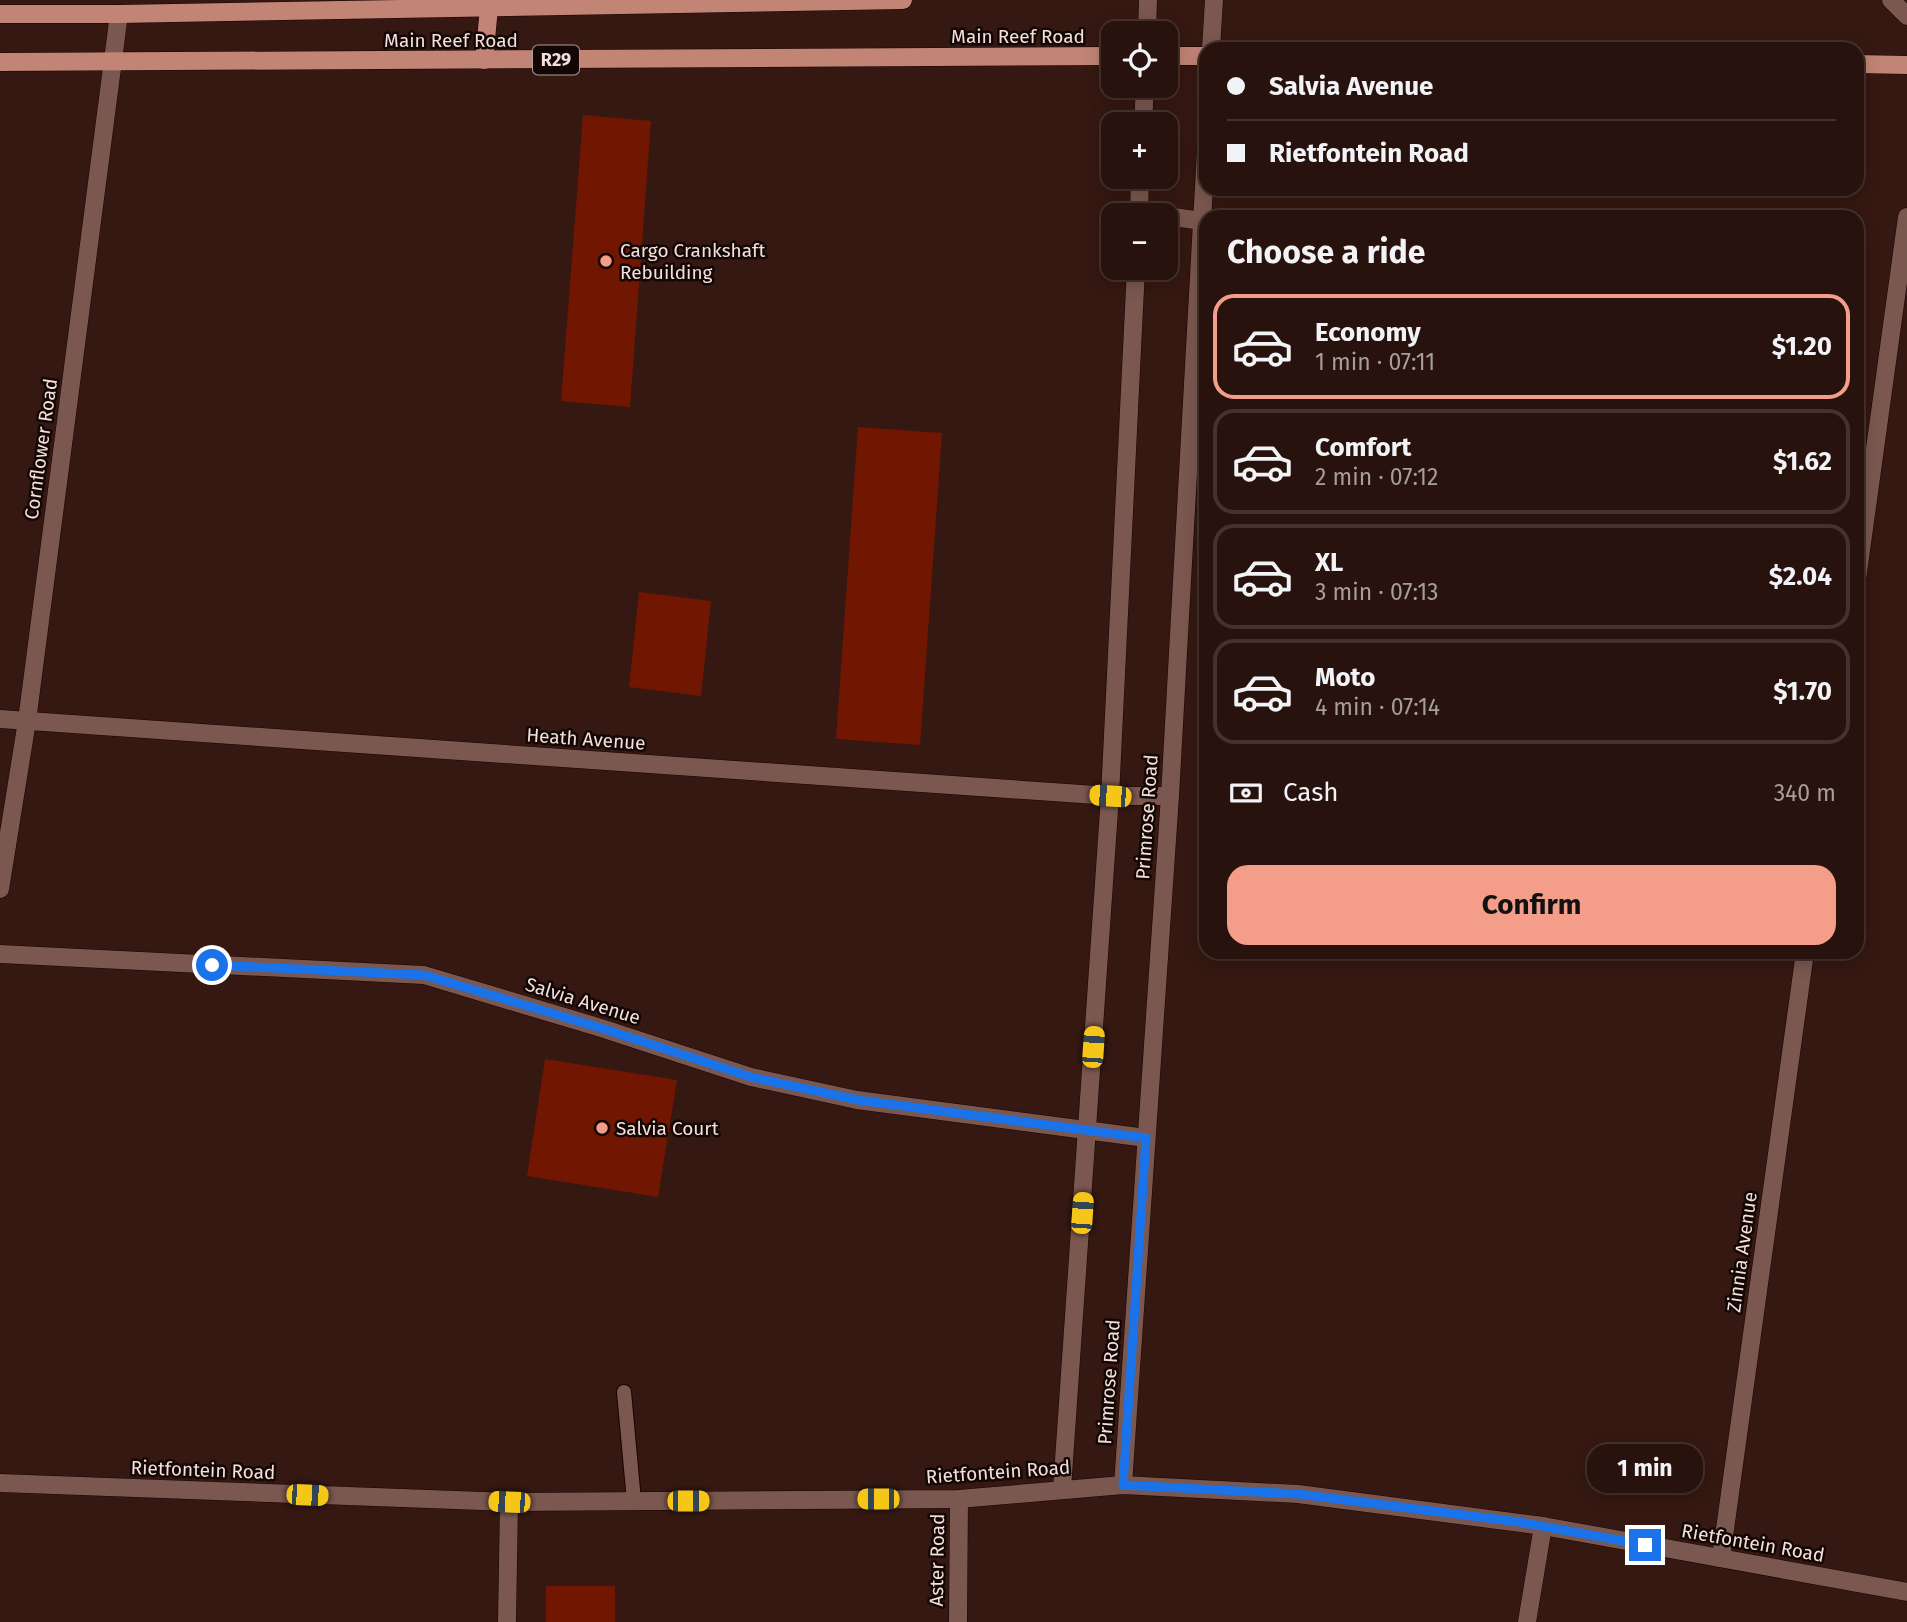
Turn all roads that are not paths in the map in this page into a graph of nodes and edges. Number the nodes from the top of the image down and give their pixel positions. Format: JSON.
{"nodes":[{"id":1,"x":904,"y":0,"type":"edge"},
{"id":2,"x":1148,"y":0,"type":"edge"},
{"id":3,"x":1214,"y":0,"type":"edge"},
{"id":4,"x":1891,"y":0,"type":"edge"},
{"id":5,"x":469,"y":4,"type":"edge"},
{"id":6,"x":489,"y":8,"type":"junction"},
{"id":7,"x":0,"y":14,"type":"edge"},
{"id":8,"x":119,"y":14,"type":"junction"},
{"id":9,"x":1907,"y":16,"type":"edge"},
{"id":10,"x":1147,"y":21,"type":"edge"},
{"id":11,"x":1211,"y":42,"type":"edge"},
{"id":12,"x":1101,"y":56,"type":"edge"},
{"id":13,"x":1178,"y":56,"type":"edge"},
{"id":14,"x":1199,"y":56,"type":"edge"},
{"id":15,"x":484,"y":61,"type":"junction"},
{"id":16,"x":0,"y":62,"type":"edge"},
{"id":17,"x":113,"y":63,"type":"junction"},
{"id":18,"x":1864,"y":64,"type":"edge"},
{"id":19,"x":1907,"y":65,"type":"edge"},
{"id":20,"x":1907,"y":217,"type":"edge"},
{"id":21,"x":1178,"y":218,"type":"edge"},
{"id":22,"x":1199,"y":221,"type":"edge"},
{"id":23,"x":1199,"y":275,"type":"edge"},
{"id":24,"x":1135,"y":280,"type":"edge"},
{"id":25,"x":1864,"y":528,"type":"edge"},
{"id":26,"x":0,"y":719,"type":"edge"},
{"id":27,"x":27,"y":721,"type":"junction"},
{"id":28,"x":1110,"y":796,"type":"junction"},
{"id":29,"x":1170,"y":796,"type":"junction"},
{"id":30,"x":0,"y":889,"type":"edge"},
{"id":31,"x":0,"y":954,"type":"edge"},
{"id":32,"x":1804,"y":959,"type":"edge"},
{"id":33,"x":1088,"y":1130,"type":"junction"},
{"id":34,"x":1146,"y":1138,"type":"junction"},
{"id":35,"x":624,"y":1392,"type":"dead end"},
{"id":36,"x":0,"y":1483,"type":"edge"},
{"id":37,"x":1123,"y":1485,"type":"junction"},
{"id":38,"x":1062,"y":1489,"type":"junction"},
{"id":39,"x":959,"y":1499,"type":"junction"},
{"id":40,"x":634,"y":1501,"type":"junction"},
{"id":41,"x":509,"y":1502,"type":"junction"},
{"id":42,"x":1543,"y":1526,"type":"junction"},
{"id":43,"x":1721,"y":1559,"type":"junction"},
{"id":44,"x":1907,"y":1592,"type":"edge"},
{"id":45,"x":507,"y":1622,"type":"edge"},
{"id":46,"x":958,"y":1622,"type":"edge"},
{"id":47,"x":1527,"y":1622,"type":"edge"}],
"edges":[{"from":1,"to":6,"type":"main road","name":"Main Reef Road"},
{"from":2,"to":10,"type":"street"},
{"from":3,"to":11,"type":"street"},
{"from":4,"to":9,"type":"street"},
{"from":5,"to":6,"type":"main road","name":"Main Reef Road"},
{"from":5,"to":8,"type":"main road","name":"Main Reef Road"},
{"from":6,"to":15,"type":"main road"},
{"from":7,"to":8,"type":"main road","name":"Main Reef Road"},
{"from":8,"to":17,"type":"street","name":"Cornflower Road"},
{"from":12,"to":15,"type":"main road","name":"Main Reef Road","number":"R29"},
{"from":13,"to":14,"type":"main road"},
{"from":15,"to":17,"type":"main road","name":"Main Reef Road","number":"R29"},
{"from":16,"to":17,"type":"main road","name":"Main Reef Road","number":"R29"},
{"from":17,"to":27,"type":"street","name":"Cornflower Road"},
{"from":18,"to":19,"type":"main road"},
{"from":20,"to":25,"type":"street"},
{"from":21,"to":22,"type":"street"},
{"from":23,"to":29,"type":"street","name":"Primrose Road"},
{"from":24,"to":28,"type":"street","name":"Primrose Road"},
{"from":26,"to":27,"type":"street","name":"Heath Avenue"},
{"from":27,"to":28,"type":"street","name":"Heath Avenue"},
{"from":27,"to":30,"type":"street","name":"Cornflower Road"},
{"from":28,"to":29,"type":"street","name":"Heath Avenue"},
{"from":28,"to":33,"type":"street","name":"Primrose Road"},
{"from":29,"to":34,"type":"street","name":"Primrose Road"},
{"from":31,"to":33,"type":"street","name":"Salvia Avenue"},
{"from":32,"to":43,"type":"street","name":"Zinnia Avenue"},
{"from":33,"to":34,"type":"street","name":"Salvia Avenue"},
{"from":33,"to":38,"type":"street","name":"Primrose Road"},
{"from":34,"to":37,"type":"street","name":"Primrose Road"},
{"from":35,"to":40,"type":"lane"},
{"from":36,"to":41,"type":"street","name":"Rietfontein Road"},
{"from":37,"to":38,"type":"street","name":"Rietfontein Road"},
{"from":37,"to":42,"type":"street","name":"Rietfontein Road"},
{"from":38,"to":39,"type":"street","name":"Rietfontein Road"},
{"from":39,"to":40,"type":"street","name":"Rietfontein Road"},
{"from":39,"to":46,"type":"street","name":"Aster Road"},
{"from":40,"to":41,"type":"street","name":"Rietfontein Road"},
{"from":41,"to":45,"type":"street"},
{"from":42,"to":43,"type":"street","name":"Rietfontein Road"},
{"from":42,"to":47,"type":"street"},
{"from":43,"to":44,"type":"street","name":"Rietfontein Road"}]}
